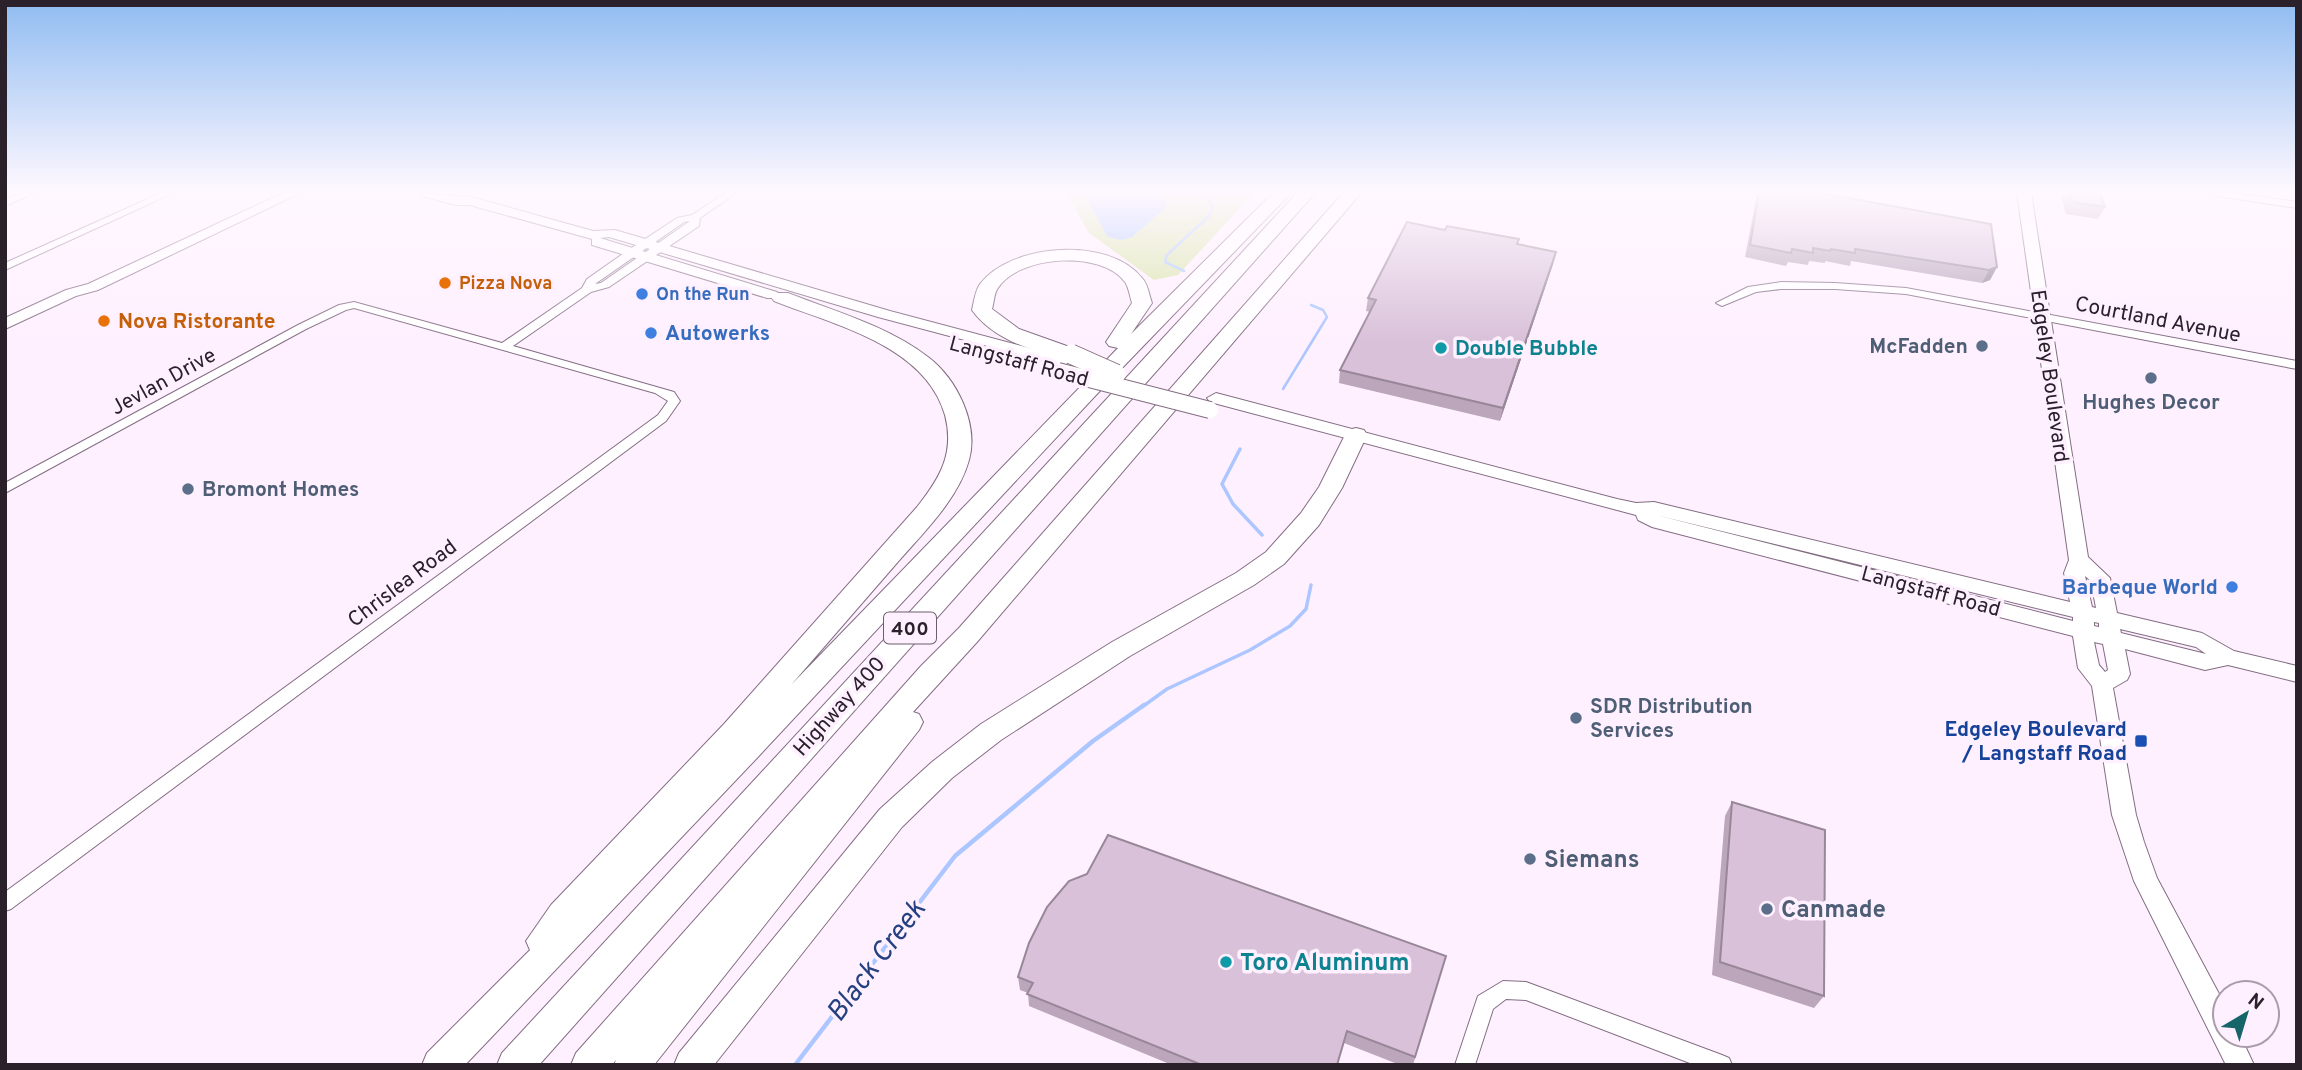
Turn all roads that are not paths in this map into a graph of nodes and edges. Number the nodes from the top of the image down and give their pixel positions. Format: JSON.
{"nodes":[{"id":1,"x":58,"y":243,"type":"edge"},
{"id":2,"x":168,"y":243,"type":"edge"},
{"id":3,"x":187,"y":243,"type":"edge"},
{"id":4,"x":597,"y":243,"type":"edge"},
{"id":5,"x":659,"y":243,"type":"edge"},
{"id":6,"x":1233,"y":243,"type":"edge"},
{"id":7,"x":1262,"y":243,"type":"edge"},
{"id":8,"x":1309,"y":243,"type":"edge"},
{"id":9,"x":2031,"y":243,"type":"edge"},
{"id":10,"x":645,"y":250,"type":"junction"},
{"id":11,"x":5,"y":267,"type":"edge"},
{"id":12,"x":71,"y":293,"type":"junction"},
{"id":13,"x":782,"y":298,"type":"junction"},
{"id":14,"x":1722,"y":303,"type":"dead end"},
{"id":15,"x":2042,"y":316,"type":"junction"},
{"id":16,"x":5,"y":324,"type":"edge"},
{"id":17,"x":503,"y":347,"type":"junction"},
{"id":18,"x":1065,"y":363,"type":"junction"},
{"id":19,"x":2297,"y":365,"type":"edge"},
{"id":20,"x":1116,"y":374,"type":"joint"},
{"id":21,"x":1088,"y":390,"type":"junction"},
{"id":22,"x":1213,"y":404,"type":"junction"},
{"id":23,"x":1354,"y":440,"type":"junction"},
{"id":24,"x":5,"y":489,"type":"edge"},
{"id":25,"x":2079,"y":560,"type":"junction"},
{"id":26,"x":2083,"y":622,"type":"junction"},
{"id":27,"x":2111,"y":628,"type":"junction"},
{"id":28,"x":968,"y":635,"type":"junction"},
{"id":29,"x":2297,"y":674,"type":"edge"},
{"id":30,"x":2102,"y":684,"type":"junction"},
{"id":31,"x":5,"y":903,"type":"edge"},
{"id":32,"x":2211,"y":1007,"type":"edge"},
{"id":33,"x":474,"y":1029,"type":"junction"},
{"id":34,"x":2232,"y":1049,"type":"edge"},
{"id":35,"x":440,"y":1065,"type":"edge"},
{"id":36,"x":515,"y":1065,"type":"edge"},
{"id":37,"x":589,"y":1065,"type":"edge"},
{"id":38,"x":632,"y":1065,"type":"edge"},
{"id":39,"x":692,"y":1065,"type":"edge"},
{"id":40,"x":1465,"y":1065,"type":"edge"},
{"id":41,"x":1722,"y":1065,"type":"edge"},
{"id":42,"x":2239,"y":1065,"type":"edge"}],
"edges":[{"from":1,"to":11,"type":"street"},
{"from":2,"to":12,"type":"main road"},
{"from":3,"to":12,"type":"main road"},
{"from":4,"to":10,"type":"main road","name":"Langstaff Road"},
{"from":5,"to":10,"type":"street"},
{"from":6,"to":21,"type":"highway"},
{"from":7,"to":36,"type":"highway","name":"Highway 400","number":"400"},
{"from":8,"to":28,"type":"highway","number":"400"},
{"from":9,"to":15,"type":"main road","name":"Edgeley Boulevard"},
{"from":10,"to":13,"type":"main road","name":"Langstaff Road"},
{"from":10,"to":17,"type":"street"},
{"from":10,"to":18,"type":"main road","name":"Langstaff Road"},
{"from":12,"to":16,"type":"main road"},
{"from":13,"to":18,"type":"main road","name":"Langstaff Road"},
{"from":13,"to":33,"type":"highway"},
{"from":14,"to":15,"type":"street","name":"Courtland Avenue"},
{"from":15,"to":19,"type":"street","name":"Courtland Avenue"},
{"from":15,"to":25,"type":"main road","name":"Edgeley Boulevard"},
{"from":17,"to":24,"type":"street","name":"Jevlan Drive"},
{"from":17,"to":31,"type":"street","name":"Chrislea Road"},
{"from":18,"to":20,"type":"highway","bridge":true},
{"from":18,"to":21,"type":"highway"},
{"from":18,"to":22,"type":"main road","name":"Langstaff Road","bridge":true},
{"from":20,"to":22,"type":"main road","name":"Langstaff Road"},
{"from":21,"to":33,"type":"highway"},
{"from":22,"to":23,"type":"main road","name":"Langstaff Road"},
{"from":23,"to":26,"type":"main road","name":"Langstaff Road"},
{"from":23,"to":39,"type":"highway"},
{"from":25,"to":26,"type":"main road","name":"Edgeley Boulevard"},
{"from":25,"to":27,"type":"main road"},
{"from":26,"to":27,"type":"main road","name":"Langstaff Road"},
{"from":26,"to":30,"type":"main road","name":"Edgeley Boulevard"},
{"from":27,"to":29,"type":"main road","name":"Langstaff Road"},
{"from":27,"to":30,"type":"main road"},
{"from":28,"to":37,"type":"highway","number":"400"},
{"from":28,"to":38,"type":"highway"},
{"from":30,"to":32,"type":"main road","name":"Edgeley Boulevard"},
{"from":33,"to":35,"type":"highway"},
{"from":34,"to":42,"type":"main road","name":"Edgeley Boulevard"},
{"from":40,"to":41,"type":"street"}]}
